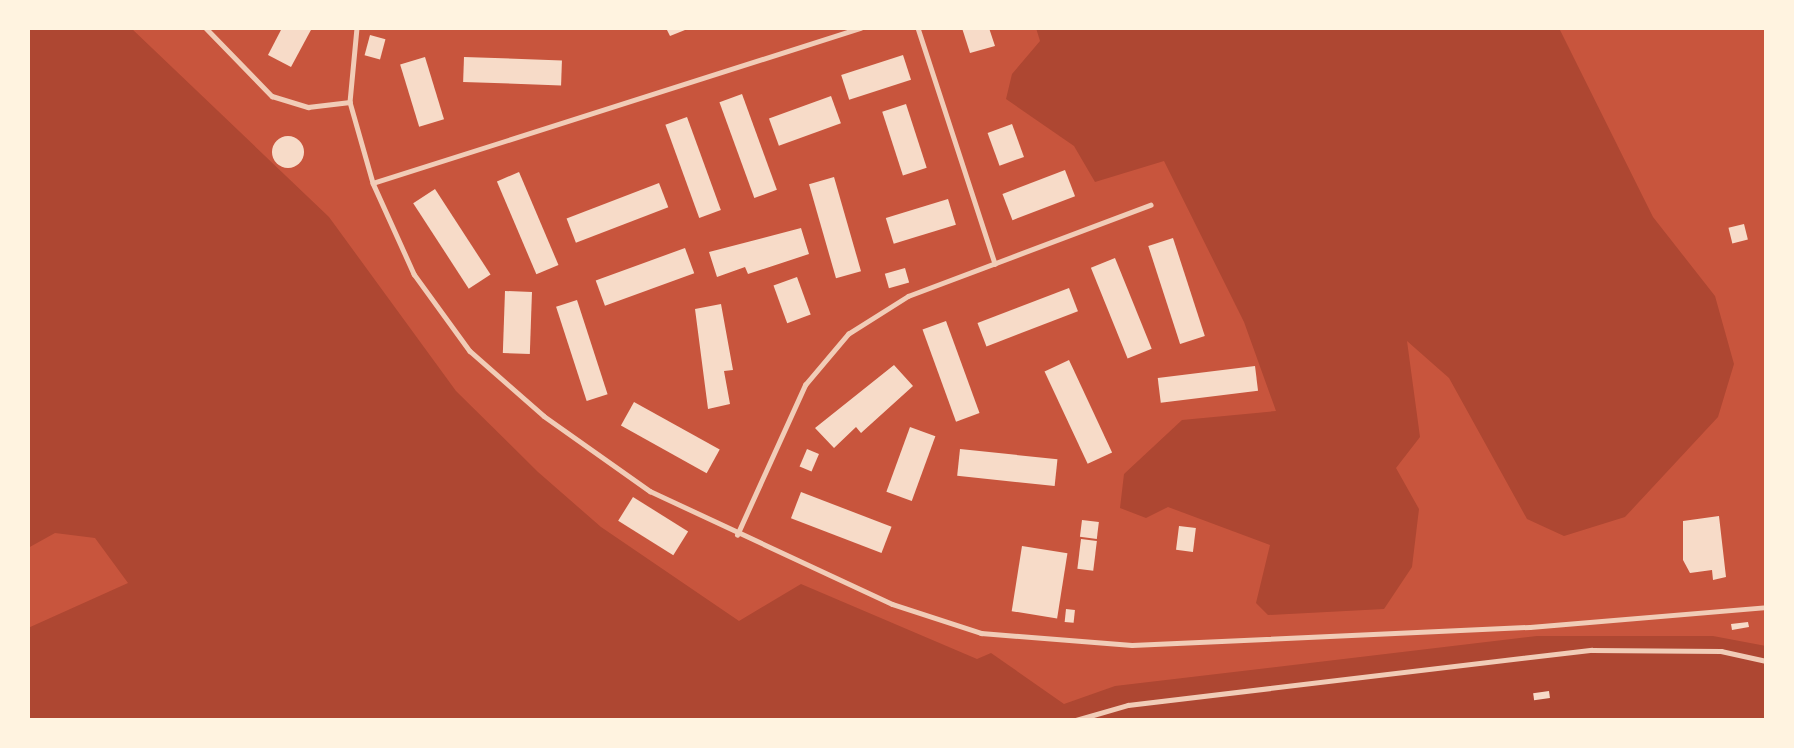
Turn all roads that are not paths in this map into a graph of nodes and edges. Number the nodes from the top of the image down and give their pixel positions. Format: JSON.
{"nodes":[{"id":1,"x":206,"y":28,"type":"edge"},
{"id":2,"x":356,"y":28,"type":"edge"},
{"id":3,"x":860,"y":28,"type":"edge"},
{"id":4,"x":918,"y":28,"type":"edge"},
{"id":5,"x":350,"y":102,"type":"junction"},
{"id":6,"x":373,"y":183,"type":"junction"},
{"id":7,"x":1150,"y":205,"type":"dead end"},
{"id":8,"x":995,"y":264,"type":"junction"},
{"id":9,"x":737,"y":535,"type":"junction"},
{"id":10,"x":1766,"y":607,"type":"edge"},
{"id":11,"x":1766,"y":661,"type":"edge"},
{"id":12,"x":1076,"y":720,"type":"edge"}],
"edges":[{"from":1,"to":5,"type":"lane"},
{"from":2,"to":5,"type":"lane"},
{"from":3,"to":6,"type":"lane"},
{"from":4,"to":8,"type":"lane"},
{"from":5,"to":6,"type":"lane"},
{"from":6,"to":9,"type":"lane"},
{"from":7,"to":8,"type":"lane"},
{"from":8,"to":9,"type":"lane"},
{"from":9,"to":10,"type":"lane"},
{"from":11,"to":12,"type":"lane"}]}
